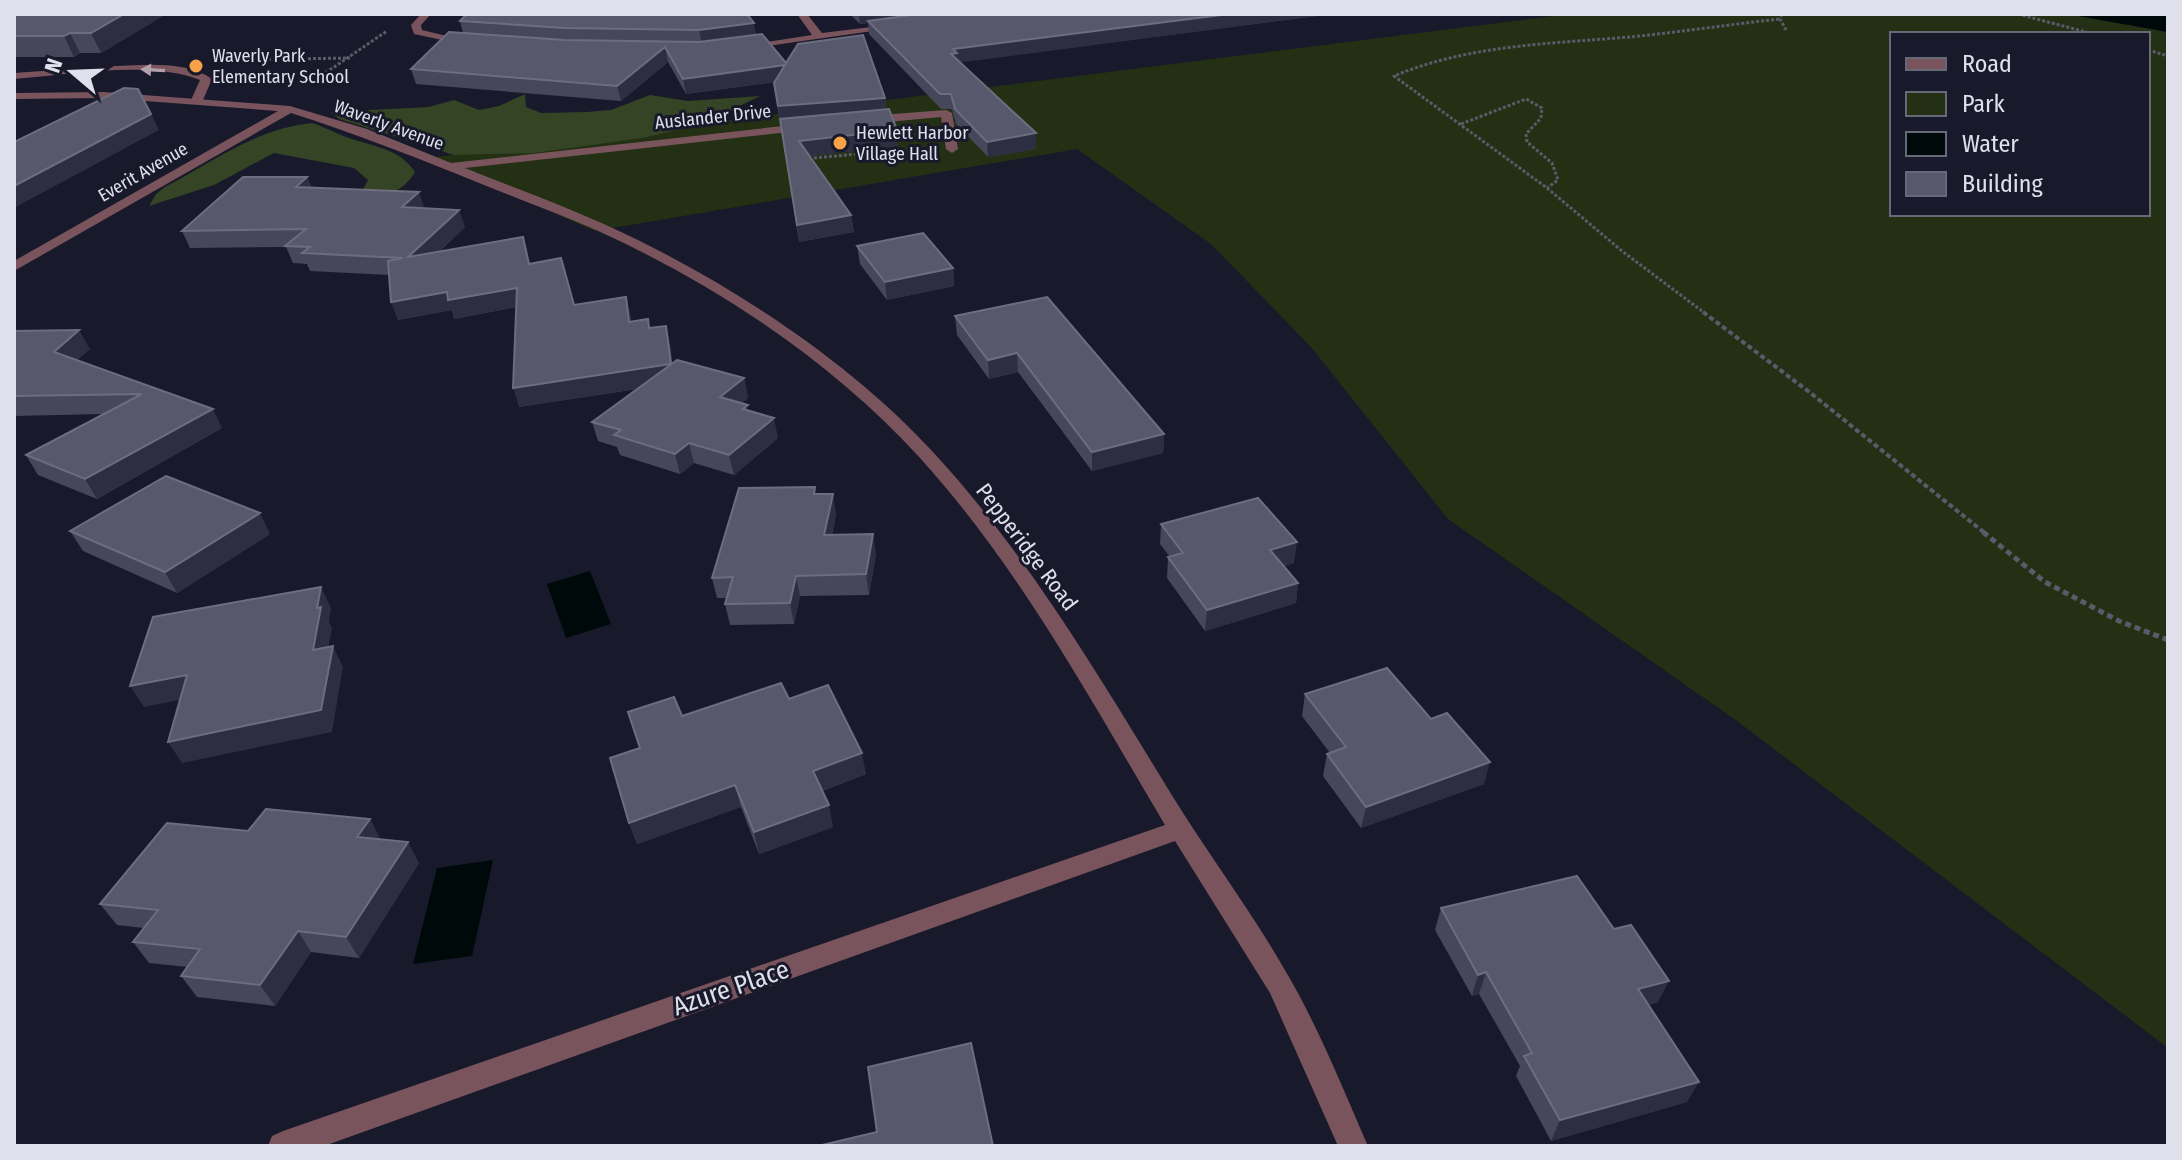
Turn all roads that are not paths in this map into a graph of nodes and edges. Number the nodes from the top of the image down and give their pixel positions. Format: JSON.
{"nodes":[{"id":1,"x":426,"y":14,"type":"edge"},
{"id":2,"x":802,"y":14,"type":"edge"},
{"id":3,"x":907,"y":25,"type":"edge"},
{"id":4,"x":819,"y":37,"type":"junction"},
{"id":5,"x":481,"y":43,"type":"edge"},
{"id":6,"x":730,"y":48,"type":"edge"},
{"id":7,"x":14,"y":76,"type":"edge"},
{"id":8,"x":14,"y":96,"type":"edge"},
{"id":9,"x":197,"y":100,"type":"junction"},
{"id":10,"x":290,"y":109,"type":"junction"},
{"id":11,"x":856,"y":121,"type":"edge"},
{"id":12,"x":826,"y":124,"type":"edge"},
{"id":13,"x":952,"y":149,"type":"dead end"},
{"id":14,"x":456,"y":169,"type":"junction"},
{"id":15,"x":14,"y":267,"type":"edge"},
{"id":16,"x":1180,"y":829,"type":"junction"},
{"id":17,"x":283,"y":1146,"type":"edge"},
{"id":18,"x":1353,"y":1146,"type":"edge"}],
"edges":[{"from":1,"to":5,"type":"street"},
{"from":2,"to":4,"type":"street"},
{"from":3,"to":4,"type":"street"},
{"from":4,"to":6,"type":"street"},
{"from":9,"to":7,"type":"street","one_way":true},
{"from":8,"to":9,"type":"street","name":"Waverly Avenue"},
{"from":9,"to":10,"type":"street","name":"Waverly Avenue"},
{"from":10,"to":14,"type":"street","name":"Waverly Avenue"},
{"from":10,"to":15,"type":"street","name":"Everit Avenue"},
{"from":11,"to":13,"type":"street"},
{"from":12,"to":14,"type":"street","name":"Auslander Drive"},
{"from":14,"to":16,"type":"street","name":"Pepperidge Road"},
{"from":16,"to":17,"type":"street","name":"Azure Place"},
{"from":16,"to":18,"type":"street","name":"Pepperidge Road"}]}
